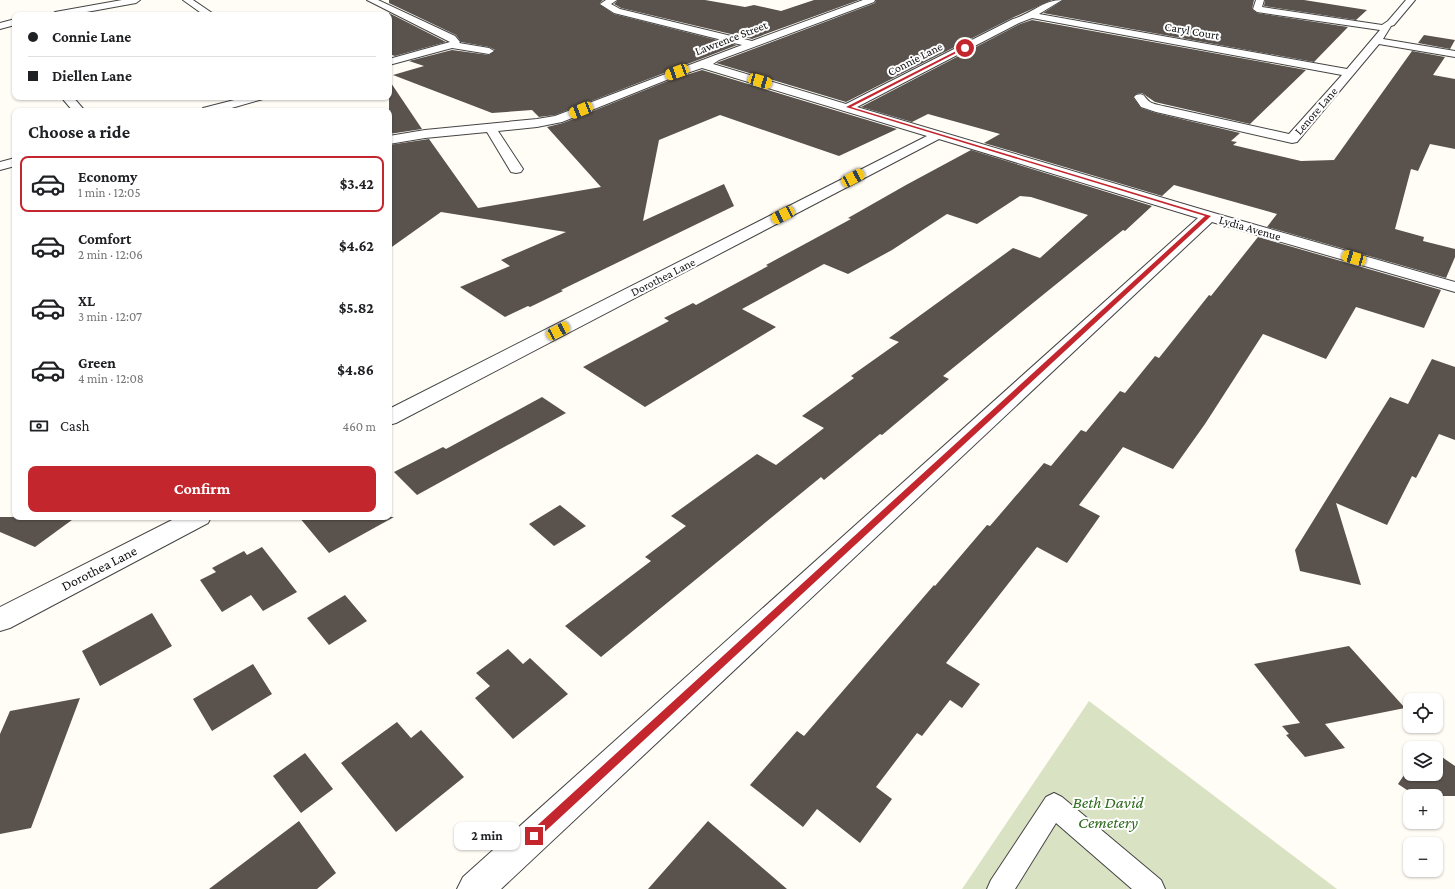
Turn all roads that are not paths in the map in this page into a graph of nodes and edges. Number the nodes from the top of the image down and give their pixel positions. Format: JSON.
{"nodes":[{"id":1,"x":103,"y":0,"type":"edge"},
{"id":2,"x":136,"y":0,"type":"edge"},
{"id":3,"x":187,"y":0,"type":"edge"},
{"id":4,"x":372,"y":0,"type":"edge"},
{"id":5,"x":613,"y":0,"type":"edge"},
{"id":6,"x":872,"y":0,"type":"edge"},
{"id":7,"x":1058,"y":0,"type":"edge"},
{"id":8,"x":1260,"y":0,"type":"edge"},
{"id":9,"x":1411,"y":0,"type":"edge"},
{"id":10,"x":114,"y":4,"type":"junction"},
{"id":11,"x":71,"y":12,"type":"edge"},
{"id":12,"x":205,"y":12,"type":"edge"},
{"id":13,"x":1030,"y":14,"type":"junction"},
{"id":14,"x":1386,"y":28,"type":"junction"},
{"id":15,"x":1377,"y":41,"type":"junction"},
{"id":16,"x":752,"y":44,"type":"junction"},
{"id":17,"x":452,"y":45,"type":"junction"},
{"id":18,"x":489,"y":51,"type":"dead end"},
{"id":19,"x":1455,"y":54,"type":"edge"},
{"id":20,"x":392,"y":61,"type":"edge"},
{"id":21,"x":701,"y":64,"type":"junction"},
{"id":22,"x":1349,"y":74,"type":"junction"},
{"id":23,"x":1140,"y":97,"type":"dead end"},
{"id":24,"x":70,"y":100,"type":"edge"},
{"id":25,"x":248,"y":100,"type":"edge"},
{"id":26,"x":848,"y":107,"type":"junction"},
{"id":27,"x":76,"y":108,"type":"edge"},
{"id":28,"x":218,"y":108,"type":"edge"},
{"id":29,"x":490,"y":127,"type":"junction"},
{"id":30,"x":938,"y":134,"type":"junction"},
{"id":31,"x":392,"y":140,"type":"edge"},
{"id":32,"x":12,"y":163,"type":"edge"},
{"id":33,"x":0,"y":166,"type":"edge"},
{"id":34,"x":516,"y":169,"type":"dead end"},
{"id":35,"x":1208,"y":216,"type":"junction"},
{"id":36,"x":1455,"y":287,"type":"edge"},
{"id":37,"x":392,"y":416,"type":"edge"},
{"id":38,"x":193,"y":520,"type":"edge"},
{"id":39,"x":0,"y":620,"type":"edge"},
{"id":40,"x":476,"y":889,"type":"edge"},
{"id":41,"x":1000,"y":889,"type":"edge"},
{"id":42,"x":1152,"y":889,"type":"edge"}],
"edges":[{"from":1,"to":10,"type":"street"},
{"from":2,"to":10,"type":"street"},
{"from":3,"to":12,"type":"street"},
{"from":4,"to":17,"type":"street"},
{"from":5,"to":16,"type":"street"},
{"from":6,"to":16,"type":"street","name":"Lawrence Street"},
{"from":7,"to":13,"type":"street","name":"Connie Lane"},
{"from":8,"to":14,"type":"street"},
{"from":9,"to":14,"type":"street","name":"Lenore Lane"},
{"from":10,"to":11,"type":"street"},
{"from":13,"to":22,"type":"street","name":"Caryl Court"},
{"from":13,"to":26,"type":"street","name":"Connie Lane"},
{"from":14,"to":15,"type":"street","name":"Lenore Lane"},
{"from":15,"to":19,"type":"street"},
{"from":15,"to":22,"type":"street","name":"Lenore Lane"},
{"from":16,"to":21,"type":"street","name":"Lawrence Street"},
{"from":17,"to":18,"type":"street"},
{"from":17,"to":20,"type":"street"},
{"from":21,"to":26,"type":"street","name":"Lydia Avenue"},
{"from":21,"to":29,"type":"street","name":"Lawrence Street"},
{"from":22,"to":23,"type":"street","name":"Lenore Lane"},
{"from":24,"to":27,"type":"street"},
{"from":25,"to":28,"type":"street"},
{"from":26,"to":30,"type":"street","name":"Lydia Avenue"},
{"from":29,"to":31,"type":"street","name":"Lawrence Street"},
{"from":29,"to":34,"type":"street"},
{"from":30,"to":35,"type":"street","name":"Lydia Avenue"},
{"from":30,"to":37,"type":"street","name":"Dorothea Lane"},
{"from":32,"to":33,"type":"street"},
{"from":35,"to":36,"type":"street","name":"Lydia Avenue"},
{"from":35,"to":40,"type":"street"},
{"from":38,"to":39,"type":"street","name":"Dorothea Lane"},
{"from":41,"to":42,"type":"lane"}]}
